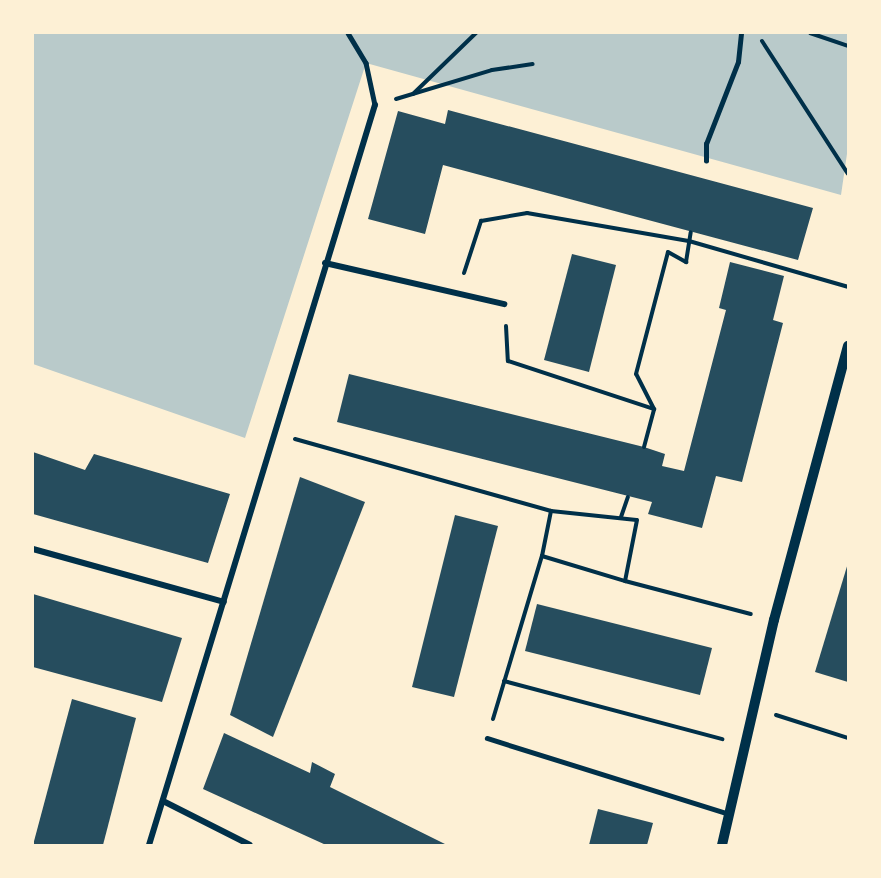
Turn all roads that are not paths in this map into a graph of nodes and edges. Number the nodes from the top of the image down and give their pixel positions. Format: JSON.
{"nodes":[{"id":1,"x":348,"y":33,"type":"edge"},
{"id":2,"x":741,"y":33,"type":"edge"},
{"id":3,"x":375,"y":105,"type":"joint"},
{"id":4,"x":706,"y":161,"type":"dead end"},
{"id":5,"x":325,"y":263,"type":"junction"},
{"id":6,"x":504,"y":304,"type":"road end"},
{"id":7,"x":848,"y":345,"type":"edge"},
{"id":8,"x":33,"y":549,"type":"edge"},
{"id":9,"x":224,"y":602,"type":"junction"},
{"id":10,"x":487,"y":738,"type":"road end"},
{"id":11,"x":162,"y":801,"type":"junction"},
{"id":12,"x":729,"y":814,"type":"junction"},
{"id":13,"x":149,"y":845,"type":"edge"},
{"id":14,"x":250,"y":845,"type":"edge"},
{"id":15,"x":722,"y":845,"type":"edge"}],
"edges":[{"from":1,"to":3,"type":"lane"},
{"from":2,"to":4,"type":"lane"},
{"from":3,"to":5,"type":"street"},
{"from":5,"to":6,"type":"street"},
{"from":5,"to":9,"type":"street"},
{"from":7,"to":12,"type":"street"},
{"from":8,"to":9,"type":"street"},
{"from":9,"to":11,"type":"street"},
{"from":10,"to":12,"type":"lane"},
{"from":11,"to":13,"type":"street"},
{"from":11,"to":14,"type":"street"},
{"from":12,"to":15,"type":"street"}]}
